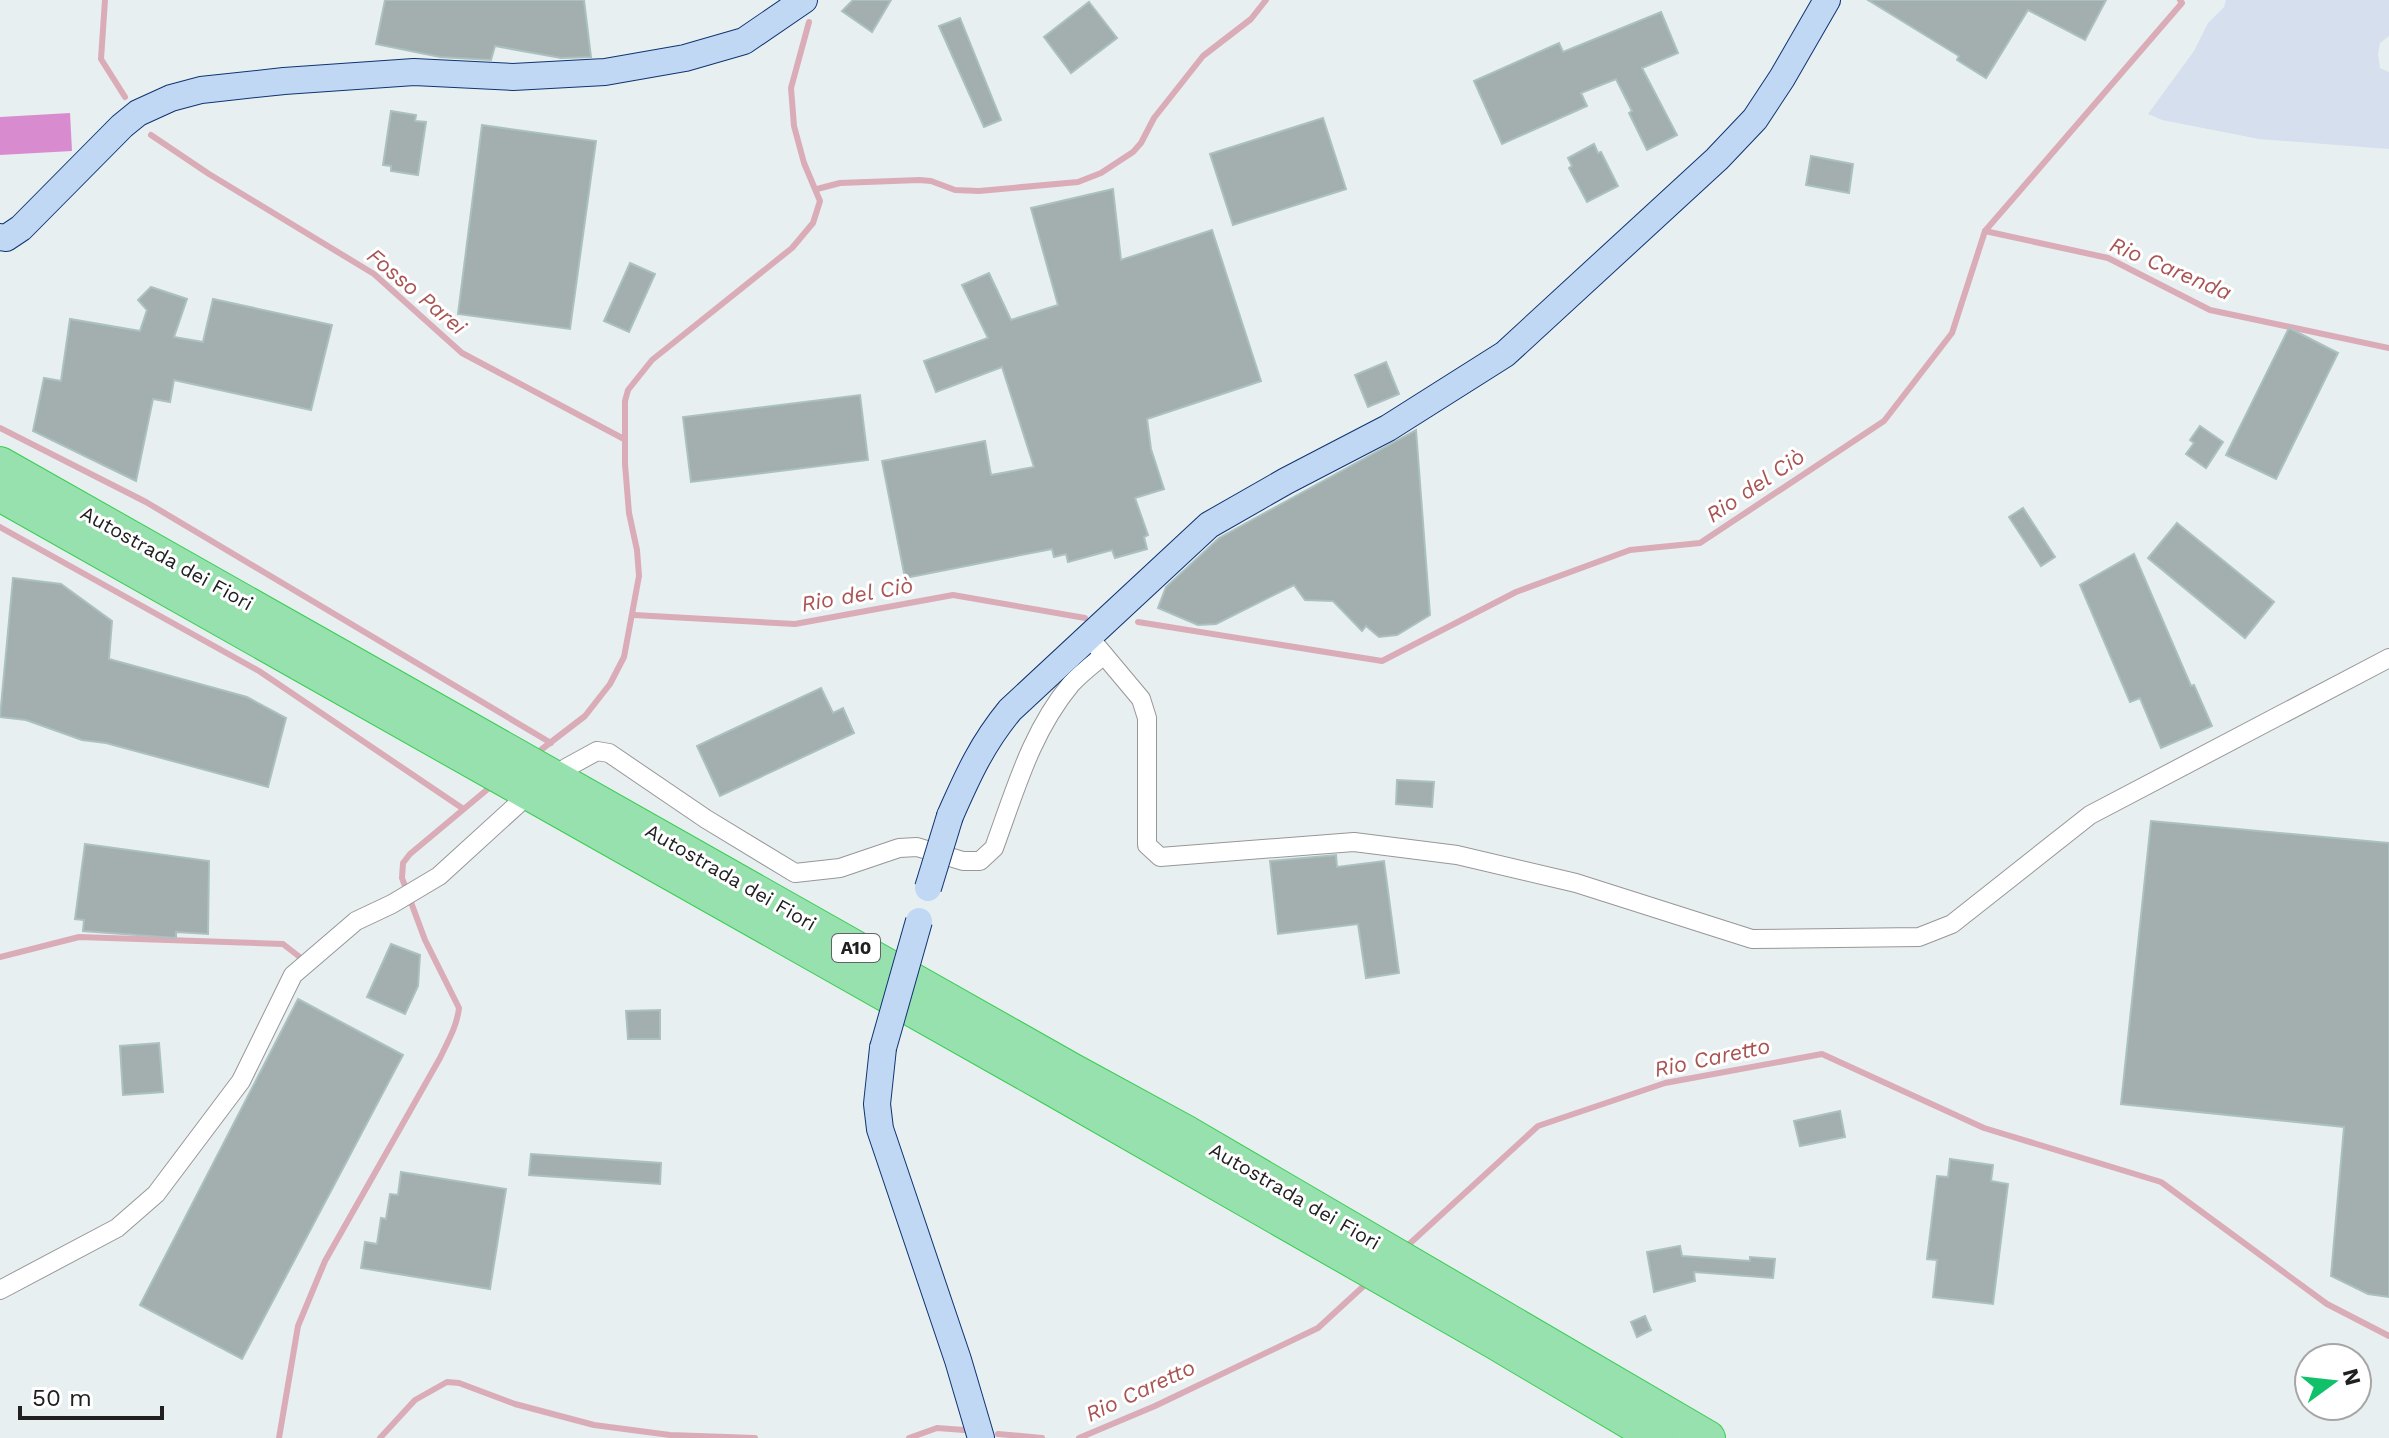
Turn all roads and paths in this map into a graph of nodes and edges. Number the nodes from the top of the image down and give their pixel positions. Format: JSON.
{"nodes":[{"id":1,"x":804,"y":0,"type":"edge"},
{"id":2,"x":1827,"y":0,"type":"edge"},
{"id":3,"x":0,"y":237,"type":"edge"},
{"id":4,"x":0,"y":464,"type":"edge"},
{"id":5,"x":0,"y":494,"type":"edge"},
{"id":6,"x":1096,"y":646,"type":"junction"},
{"id":7,"x":2389,"y":658,"type":"edge"},
{"id":8,"x":566,"y":768,"type":"dead end"},
{"id":9,"x":518,"y":804,"type":"dead end"},
{"id":10,"x":0,"y":1290,"type":"edge"},
{"id":11,"x":981,"y":1438,"type":"edge"},
{"id":12,"x":1657,"y":1438,"type":"edge"},
{"id":13,"x":1708,"y":1438,"type":"edge"}],
"edges":[{"from":1,"to":3,"type":"main road"},
{"from":2,"to":6,"type":"main road"},
{"from":4,"to":13,"type":"highway","name":"Autostrada dei Fiori","number":"A10"},
{"from":5,"to":12,"type":"highway","name":"Autostrada dei Fiori","number":"A10"},
{"from":6,"to":7,"type":"street"},
{"from":6,"to":8,"type":"street"},
{"from":6,"to":11,"type":"main road","bridge":true},
{"from":9,"to":10,"type":"street"}]}
